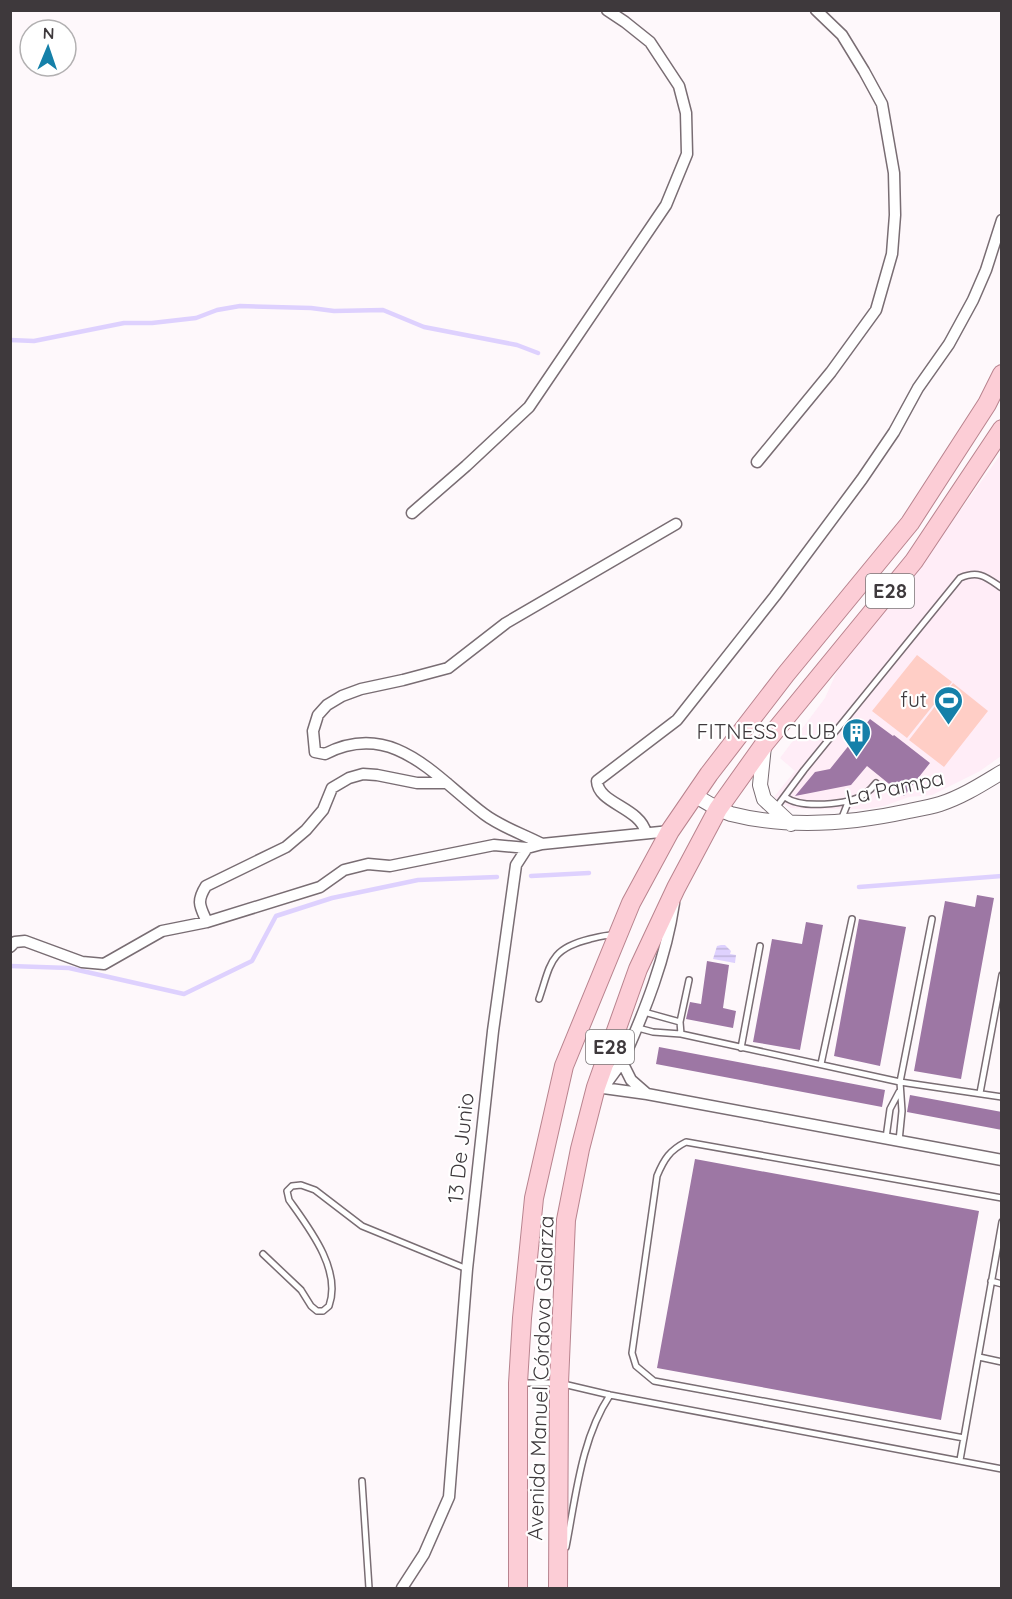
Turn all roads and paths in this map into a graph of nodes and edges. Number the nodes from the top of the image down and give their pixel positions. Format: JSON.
{"nodes":[{"id":1,"x":607,"y":10,"type":"edge"},
{"id":2,"x":816,"y":10,"type":"edge"},
{"id":3,"x":1002,"y":220,"type":"edge"},
{"id":4,"x":1002,"y":374,"type":"edge"},
{"id":5,"x":1002,"y":429,"type":"edge"},
{"id":6,"x":757,"y":462,"type":"dead end"},
{"id":7,"x":412,"y":513,"type":"dead end"},
{"id":8,"x":676,"y":524,"type":"dead end"},
{"id":9,"x":1002,"y":588,"type":"edge"},
{"id":10,"x":810,"y":644,"type":"junction"},
{"id":11,"x":833,"y":661,"type":"junction"},
{"id":12,"x":765,"y":743,"type":"junction"},
{"id":13,"x":1002,"y":772,"type":"edge"},
{"id":14,"x":447,"y":783,"type":"junction"},
{"id":15,"x":876,"y":783,"type":"dead end"},
{"id":16,"x":694,"y":795,"type":"junction"},
{"id":17,"x":785,"y":797,"type":"junction"},
{"id":18,"x":849,"y":800,"type":"junction"},
{"id":19,"x":717,"y":809,"type":"junction"},
{"id":20,"x":775,"y":809,"type":"junction"},
{"id":21,"x":841,"y":821,"type":"junction"},
{"id":22,"x":791,"y":824,"type":"junction"},
{"id":23,"x":670,"y":831,"type":"junction"},
{"id":24,"x":646,"y":833,"type":"junction"},
{"id":25,"x":542,"y":844,"type":"junction"},
{"id":26,"x":527,"y":848,"type":"junction"},
{"id":27,"x":676,"y":888,"type":"junction"},
{"id":28,"x":852,"y":918,"type":"dead end"},
{"id":29,"x":932,"y":919,"type":"dead end"},
{"id":30,"x":207,"y":922,"type":"junction"},
{"id":31,"x":618,"y":935,"type":"junction"},
{"id":32,"x":760,"y":945,"type":"dead end"},
{"id":33,"x":10,"y":947,"type":"edge"},
{"id":34,"x":1002,"y":975,"type":"edge"},
{"id":35,"x":689,"y":980,"type":"dead end"},
{"id":36,"x":539,"y":999,"type":"dead end"},
{"id":37,"x":644,"y":1012,"type":"junction"},
{"id":38,"x":680,"y":1022,"type":"junction"},
{"id":39,"x":638,"y":1028,"type":"junction"},
{"id":40,"x":681,"y":1034,"type":"junction"},
{"id":41,"x":741,"y":1048,"type":"junction"},
{"id":42,"x":622,"y":1062,"type":"junction"},
{"id":43,"x":821,"y":1064,"type":"junction"},
{"id":44,"x":900,"y":1082,"type":"junction"},
{"id":45,"x":599,"y":1087,"type":"junction"},
{"id":46,"x":899,"y":1091,"type":"junction"},
{"id":47,"x":647,"y":1094,"type":"junction"},
{"id":48,"x":980,"y":1094,"type":"junction"},
{"id":49,"x":1002,"y":1097,"type":"edge"},
{"id":50,"x":886,"y":1138,"type":"junction"},
{"id":51,"x":899,"y":1141,"type":"junction"},
{"id":52,"x":1002,"y":1160,"type":"edge"},
{"id":53,"x":1002,"y":1198,"type":"edge"},
{"id":54,"x":1002,"y":1222,"type":"edge"},
{"id":55,"x":263,"y":1254,"type":"dead end"},
{"id":56,"x":467,"y":1269,"type":"junction"},
{"id":57,"x":991,"y":1281,"type":"junction"},
{"id":58,"x":1002,"y":1284,"type":"edge"},
{"id":59,"x":979,"y":1357,"type":"junction"},
{"id":60,"x":1002,"y":1362,"type":"edge"},
{"id":61,"x":518,"y":1383,"type":"junction"},
{"id":62,"x":559,"y":1383,"type":"junction"},
{"id":63,"x":610,"y":1395,"type":"junction"},
{"id":64,"x":964,"y":1438,"type":"junction"},
{"id":65,"x":960,"y":1460,"type":"junction"},
{"id":66,"x":1002,"y":1469,"type":"edge"},
{"id":67,"x":362,"y":1481,"type":"dead end"},
{"id":68,"x":558,"y":1587,"type":"edge"},
{"id":69,"x":369,"y":1588,"type":"edge"},
{"id":70,"x":402,"y":1588,"type":"edge"},
{"id":71,"x":518,"y":1588,"type":"edge"}],
"edges":[{"from":1,"to":7,"type":"street"},
{"from":2,"to":6,"type":"street"},
{"from":3,"to":24,"type":"street"},
{"from":4,"to":10,"type":"main road","name":"Avenida Manuel Córdova Galarza","number":"E28"},
{"from":5,"to":11,"type":"main road","name":"Avenida Manuel Córdova Galarza","number":"E28"},
{"from":8,"to":14,"type":"street"},
{"from":9,"to":17,"type":"lane"},
{"from":10,"to":11,"type":"main road"},
{"from":10,"to":16,"type":"main road","name":"Avenida Manuel Córdova Galarza","number":"E28"},
{"from":11,"to":12,"type":"main road","name":"Avenida Manuel Córdova Galarza","number":"E28"},
{"from":12,"to":19,"type":"main road","name":"Avenida Manuel Córdova Galarza","number":"E28"},
{"from":12,"to":20,"type":"street"},
{"from":13,"to":21,"type":"street","name":"La Pampa"},
{"from":14,"to":25,"type":"street"},
{"from":14,"to":30,"type":"street"},
{"from":15,"to":18,"type":"lane"},
{"from":16,"to":19,"type":"street","name":"La Pampa"},
{"from":16,"to":23,"type":"main road","name":"Avenida Manuel Córdova Galarza","number":"E28"},
{"from":17,"to":18,"type":"lane"},
{"from":17,"to":20,"type":"lane"},
{"from":18,"to":21,"type":"lane"},
{"from":19,"to":22,"type":"street","name":"La Pampa"},
{"from":19,"to":27,"type":"main road","name":"Avenida Manuel Córdova Galarza","number":"E28"},
{"from":20,"to":22,"type":"street"},
{"from":21,"to":22,"type":"street","name":"La Pampa"},
{"from":23,"to":24,"type":"street"},
{"from":23,"to":31,"type":"main road","name":"Avenida Manuel Córdova Galarza","number":"E28"},
{"from":24,"to":25,"type":"street"},
{"from":25,"to":26,"type":"street"},
{"from":26,"to":30,"type":"street"},
{"from":26,"to":56,"type":"street","name":"13 De Junio"},
{"from":27,"to":37,"type":"street"},
{"from":27,"to":45,"type":"main road","name":"Avenida Manuel Córdova Galarza","number":"E28"},
{"from":28,"to":43,"type":"lane"},
{"from":29,"to":44,"type":"lane"},
{"from":30,"to":33,"type":"street"},
{"from":31,"to":36,"type":"lane"},
{"from":31,"to":61,"type":"main road","name":"Avenida Manuel Córdova Galarza","number":"E28"},
{"from":32,"to":41,"type":"lane"},
{"from":34,"to":48,"type":"lane"},
{"from":35,"to":38,"type":"lane"},
{"from":37,"to":38,"type":"lane"},
{"from":37,"to":39,"type":"street"},
{"from":38,"to":40,"type":"lane"},
{"from":39,"to":40,"type":"lane"},
{"from":39,"to":42,"type":"street"},
{"from":40,"to":41,"type":"lane"},
{"from":41,"to":43,"type":"lane"},
{"from":42,"to":45,"type":"street"},
{"from":42,"to":47,"type":"street"},
{"from":43,"to":44,"type":"lane"},
{"from":44,"to":46,"type":"lane"},
{"from":44,"to":48,"type":"lane"},
{"from":45,"to":47,"type":"street"},
{"from":45,"to":62,"type":"main road","name":"Avenida Manuel Córdova Galarza","number":"E28"},
{"from":46,"to":50,"type":"lane"},
{"from":46,"to":51,"type":"lane"},
{"from":47,"to":50,"type":"street"},
{"from":48,"to":49,"type":"lane"},
{"from":50,"to":51,"type":"street"},
{"from":51,"to":52,"type":"street"},
{"from":53,"to":64,"type":"lane"},
{"from":54,"to":57,"type":"lane"},
{"from":55,"to":56,"type":"lane"},
{"from":56,"to":70,"type":"street","name":"13 De Junio"},
{"from":57,"to":58,"type":"lane"},
{"from":57,"to":59,"type":"lane"},
{"from":59,"to":60,"type":"lane"},
{"from":59,"to":64,"type":"lane"},
{"from":61,"to":62,"type":"lane"},
{"from":61,"to":71,"type":"main road","name":"Avenida Manuel Córdova Galarza","number":"E28"},
{"from":62,"to":63,"type":"lane"},
{"from":62,"to":68,"type":"main road","name":"Avenida Manuel Córdova Galarza","number":"E28"},
{"from":63,"to":65,"type":"lane"},
{"from":63,"to":68,"type":"lane"},
{"from":64,"to":65,"type":"lane"},
{"from":65,"to":66,"type":"lane"},
{"from":67,"to":69,"type":"lane"}]}
